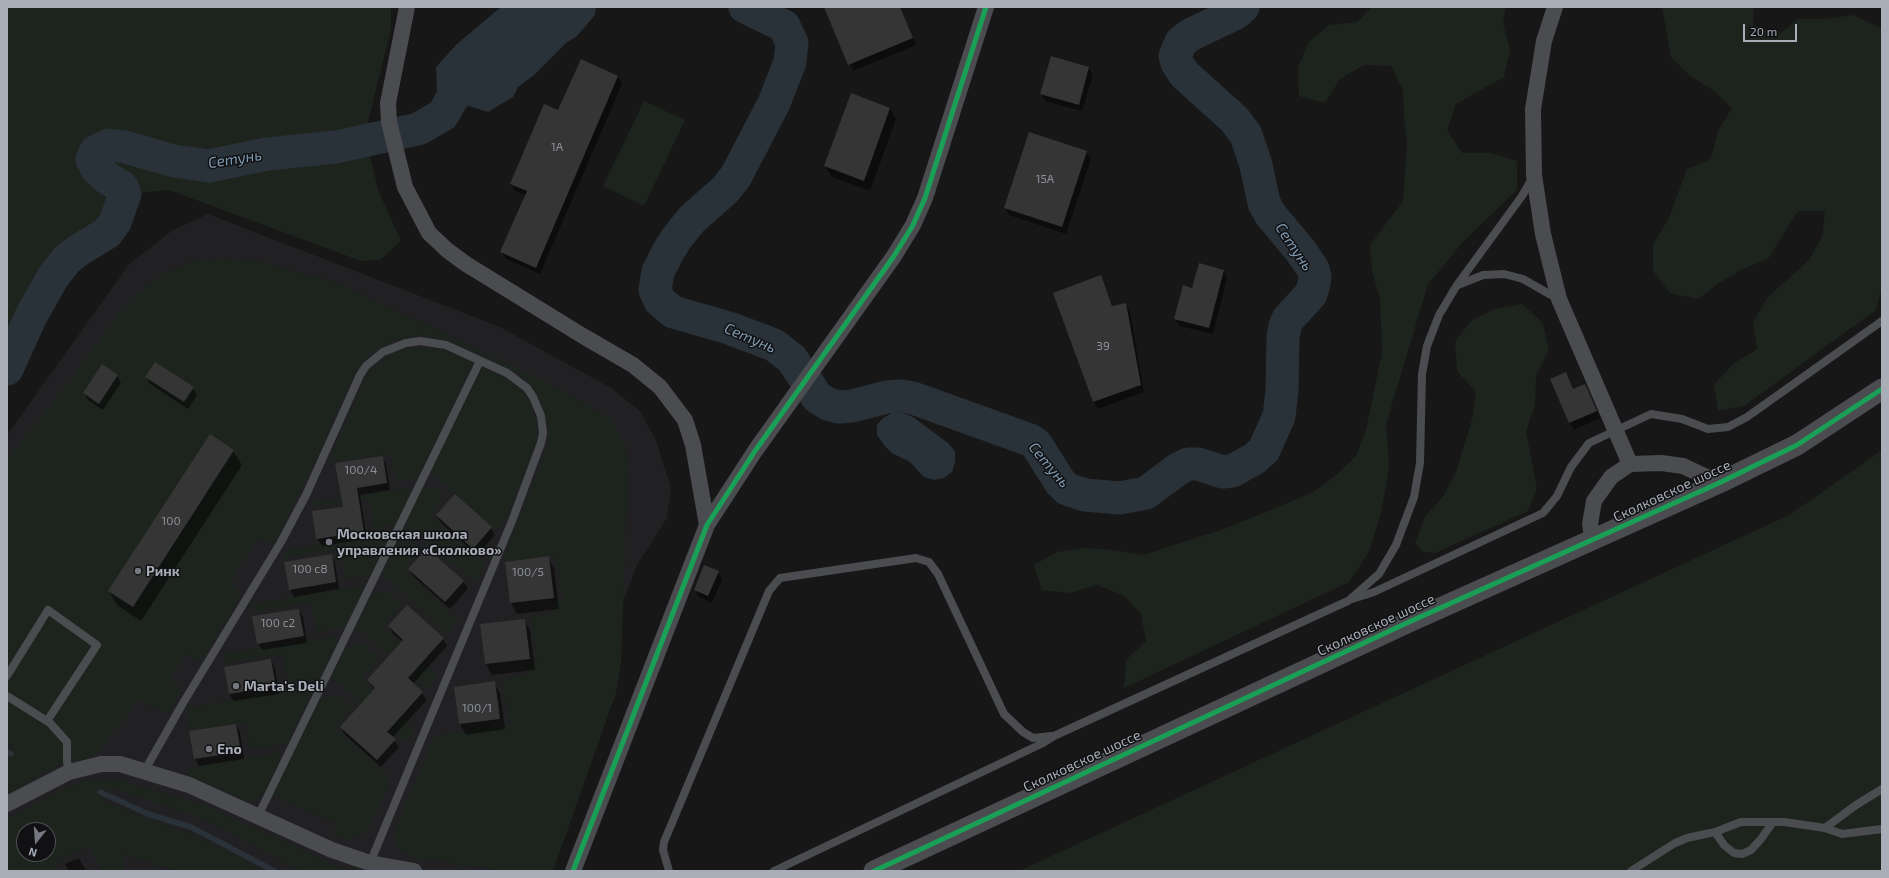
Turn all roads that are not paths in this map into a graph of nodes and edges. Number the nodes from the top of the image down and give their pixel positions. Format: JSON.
{"nodes":[{"id":1,"x":407,"y":7,"type":"edge"},
{"id":2,"x":986,"y":7,"type":"edge"},
{"id":3,"x":1555,"y":7,"type":"edge"},
{"id":4,"x":1534,"y":175,"type":"junction"},
{"id":5,"x":1457,"y":285,"type":"junction"},
{"id":6,"x":1559,"y":300,"type":"junction"},
{"id":7,"x":1882,"y":321,"type":"edge"},
{"id":8,"x":480,"y":361,"type":"junction"},
{"id":9,"x":1882,"y":389,"type":"edge"},
{"id":10,"x":1614,"y":430,"type":"junction"},
{"id":11,"x":1630,"y":464,"type":"junction"},
{"id":12,"x":1719,"y":483,"type":"junction"},
{"id":13,"x":707,"y":525,"type":"junction"},
{"id":14,"x":1593,"y":541,"type":"junction"},
{"id":15,"x":1348,"y":601,"type":"junction"},
{"id":16,"x":7,"y":676,"type":"edge"},
{"id":17,"x":7,"y":696,"type":"edge"},
{"id":18,"x":47,"y":721,"type":"junction"},
{"id":19,"x":1054,"y":736,"type":"junction"},
{"id":20,"x":145,"y":770,"type":"junction"},
{"id":21,"x":69,"y":772,"type":"junction"},
{"id":22,"x":1882,"y":789,"type":"edge"},
{"id":23,"x":7,"y":804,"type":"edge"},
{"id":24,"x":258,"y":816,"type":"junction"},
{"id":25,"x":1773,"y":822,"type":"junction"},
{"id":26,"x":1825,"y":828,"type":"junction"},
{"id":27,"x":1882,"y":829,"type":"edge"},
{"id":28,"x":1715,"y":832,"type":"junction"},
{"id":29,"x":370,"y":863,"type":"junction"},
{"id":30,"x":574,"y":870,"type":"edge"},
{"id":31,"x":414,"y":871,"type":"edge"},
{"id":32,"x":669,"y":871,"type":"edge"},
{"id":33,"x":774,"y":871,"type":"edge"},
{"id":34,"x":874,"y":871,"type":"edge"},
{"id":35,"x":1631,"y":871,"type":"edge"}],
"edges":[{"from":1,"to":13,"type":"street"},
{"from":2,"to":13,"type":"street"},
{"from":3,"to":4,"type":"street"},
{"from":4,"to":5,"type":"lane"},
{"from":4,"to":6,"type":"street"},
{"from":5,"to":6,"type":"lane"},
{"from":5,"to":15,"type":"lane"},
{"from":6,"to":10,"type":"street"},
{"from":7,"to":10,"type":"lane"},
{"from":8,"to":20,"type":"lane"},
{"from":8,"to":24,"type":"lane"},
{"from":8,"to":29,"type":"lane"},
{"from":9,"to":12,"type":"street","name":"Сколковское шоссе"},
{"from":10,"to":11,"type":"street"},
{"from":10,"to":15,"type":"lane"},
{"from":11,"to":12,"type":"street"},
{"from":11,"to":14,"type":"street"},
{"from":12,"to":14,"type":"street","name":"Сколковское шоссе"},
{"from":13,"to":30,"type":"street"},
{"from":14,"to":34,"type":"street","name":"Сколковское шоссе"},
{"from":15,"to":19,"type":"lane"},
{"from":16,"to":18,"type":"lane"},
{"from":17,"to":18,"type":"lane"},
{"from":18,"to":21,"type":"lane"},
{"from":19,"to":32,"type":"lane"},
{"from":19,"to":33,"type":"lane"},
{"from":20,"to":21,"type":"street"},
{"from":20,"to":24,"type":"street"},
{"from":21,"to":23,"type":"street"},
{"from":22,"to":26,"type":"lane"},
{"from":24,"to":29,"type":"street"},
{"from":25,"to":26,"type":"lane"},
{"from":25,"to":28,"type":"lane"},
{"from":25,"to":28,"type":"lane"},
{"from":26,"to":27,"type":"lane"},
{"from":28,"to":35,"type":"lane"},
{"from":29,"to":31,"type":"street"}]}
